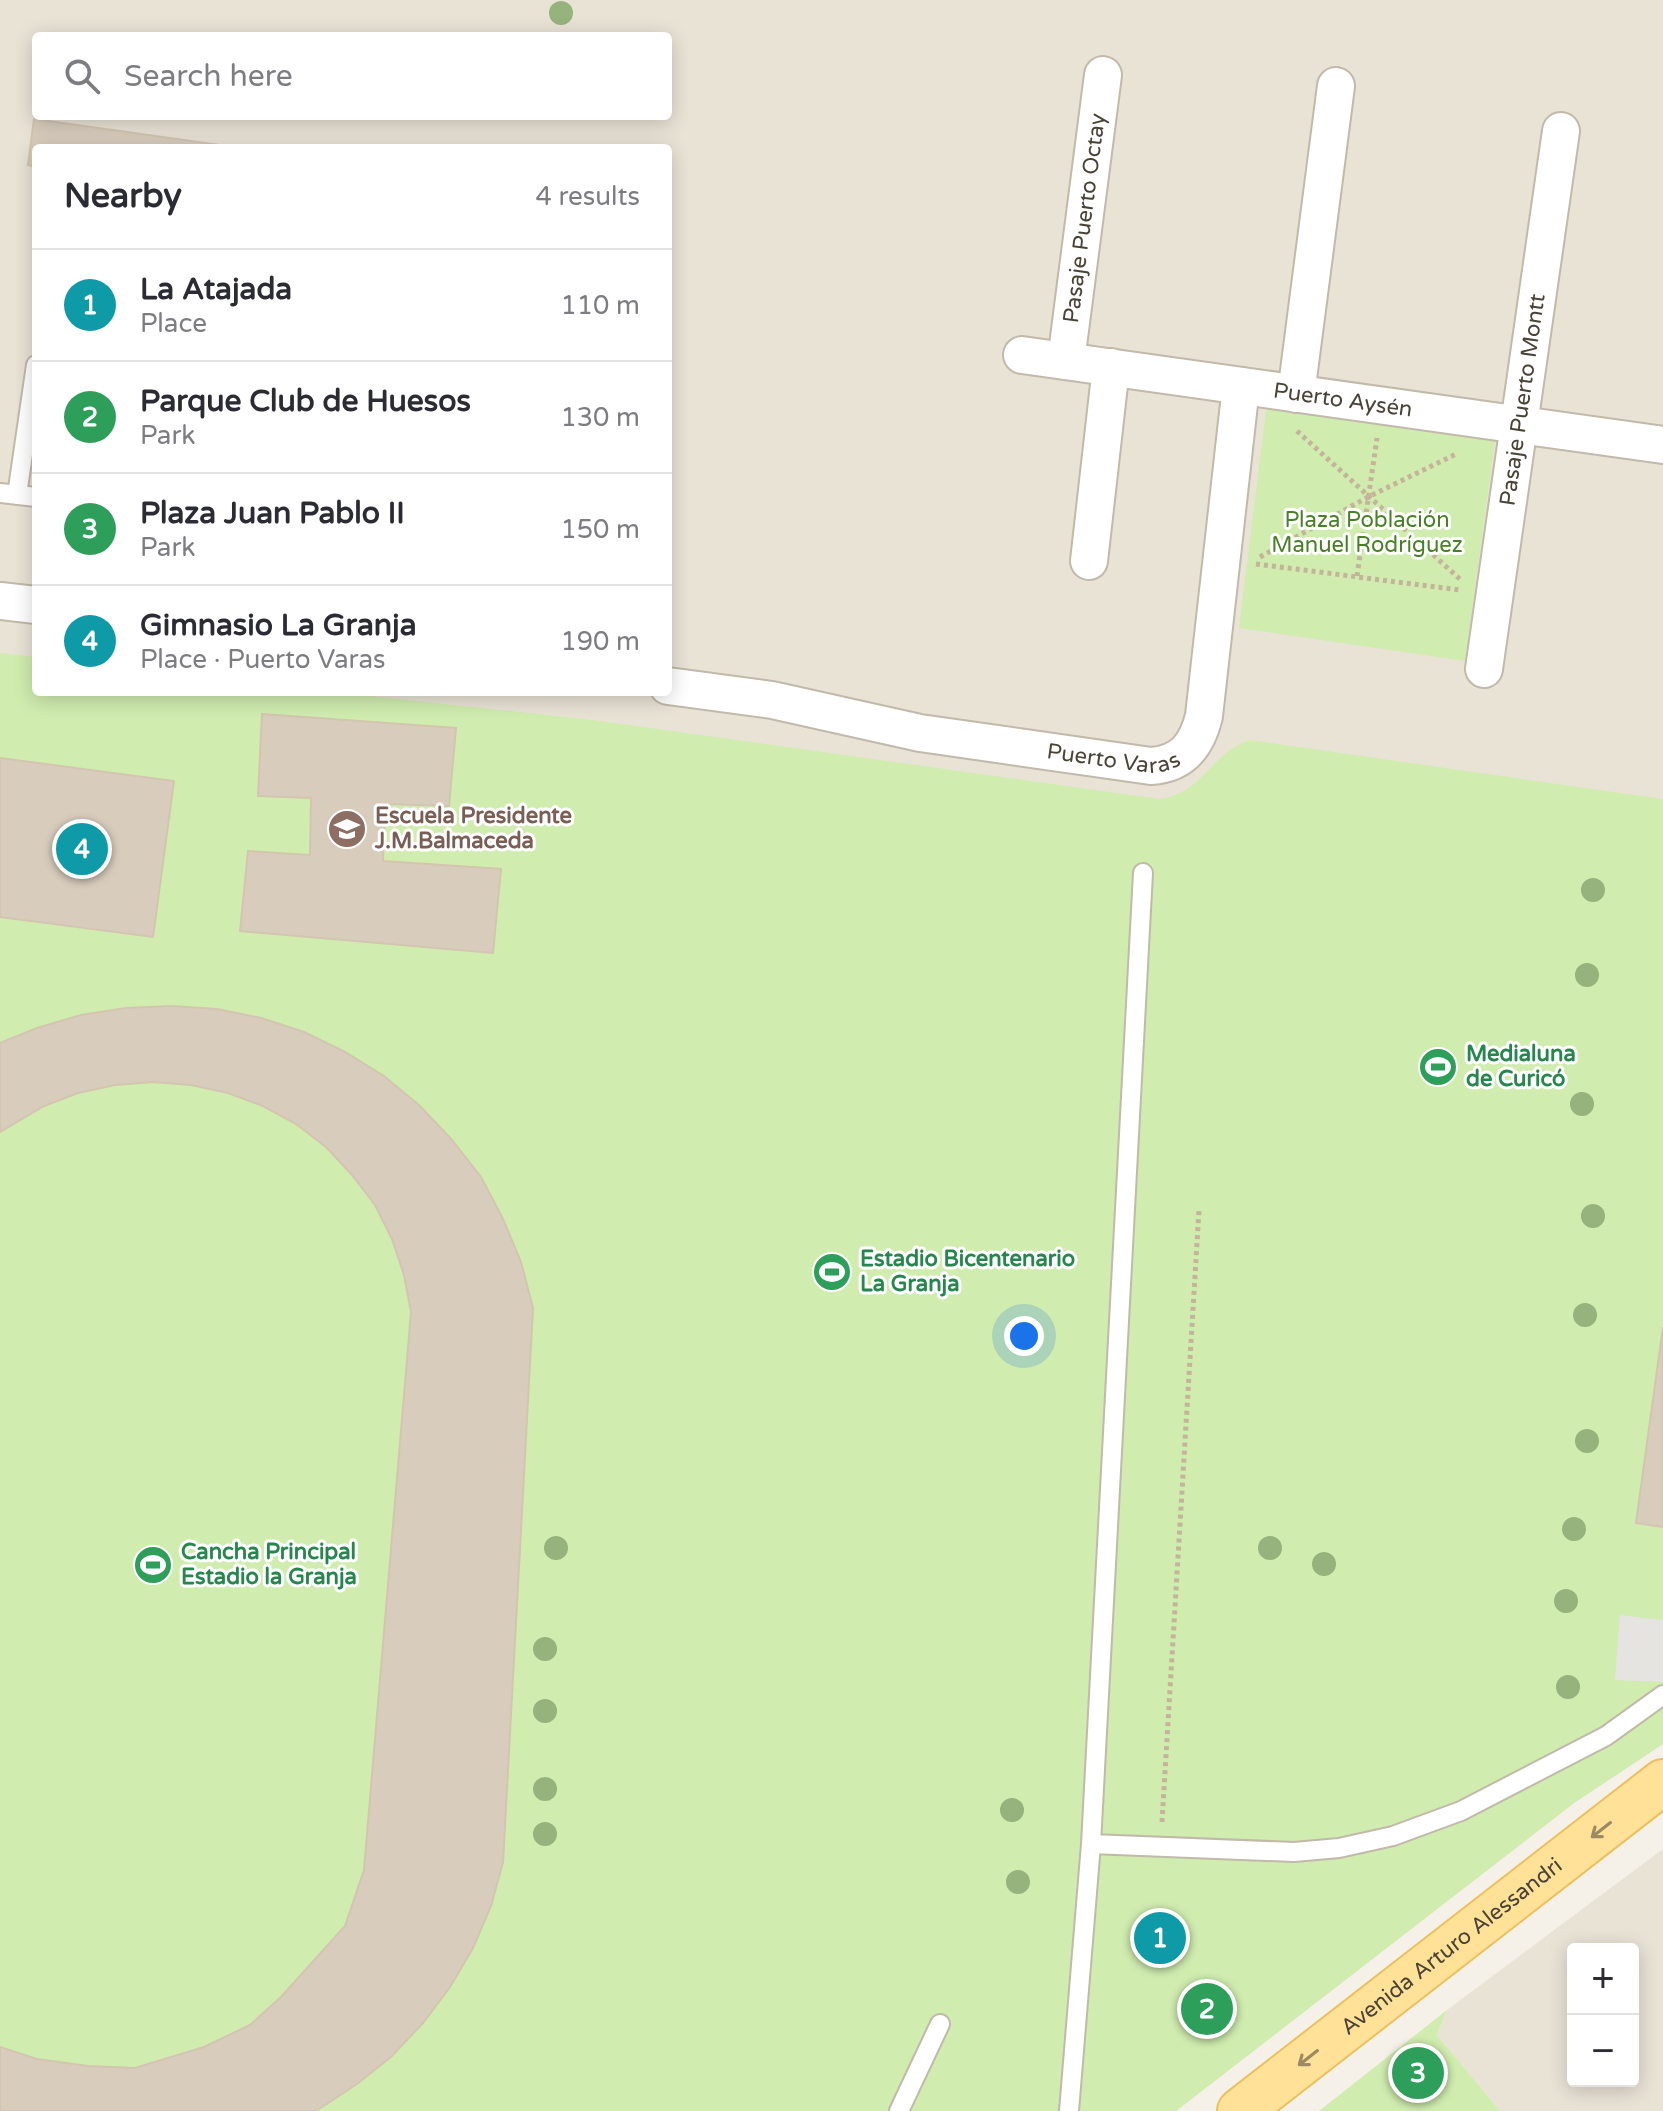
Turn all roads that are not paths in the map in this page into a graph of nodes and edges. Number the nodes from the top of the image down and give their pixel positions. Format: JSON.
{"nodes":[{"id":1,"x":1103,"y":75,"type":"dead end"},
{"id":2,"x":1336,"y":86,"type":"dead end"},
{"id":3,"x":1561,"y":131,"type":"dead end"},
{"id":4,"x":1022,"y":355,"type":"dead end"},
{"id":5,"x":1066,"y":361,"type":"junction"},
{"id":6,"x":1111,"y":367,"type":"junction"},
{"id":7,"x":32,"y":383,"type":"edge"},
{"id":8,"x":1241,"y":386,"type":"junction"},
{"id":9,"x":1293,"y":409,"type":"junction"},
{"id":10,"x":1519,"y":425,"type":"junction"},
{"id":11,"x":1663,"y":445,"type":"edge"},
{"id":12,"x":8,"y":494,"type":"edge"},
{"id":13,"x":32,"y":497,"type":"edge"},
{"id":14,"x":1089,"y":561,"type":"dead end"},
{"id":15,"x":0,"y":601,"type":"edge"},
{"id":16,"x":32,"y":605,"type":"edge"},
{"id":17,"x":1484,"y":669,"type":"dead end"},
{"id":18,"x":672,"y":687,"type":"edge"},
{"id":19,"x":1143,"y":873,"type":"dead end"},
{"id":20,"x":1663,"y":1695,"type":"edge"},
{"id":21,"x":1663,"y":1782,"type":"edge"},
{"id":22,"x":1091,"y":1844,"type":"junction"},
{"id":23,"x":940,"y":2024,"type":"dead end"},
{"id":24,"x":1256,"y":2104,"type":"edge"},
{"id":25,"x":899,"y":2111,"type":"edge"},
{"id":26,"x":1069,"y":2111,"type":"edge"}],
"edges":[{"from":1,"to":5,"type":"street","name":"Pasaje Puerto Octay"},
{"from":2,"to":9,"type":"street"},
{"from":3,"to":10,"type":"street","name":"Pasaje Puerto Montt"},
{"from":4,"to":5,"type":"street","name":"Puerto Aysén"},
{"from":5,"to":6,"type":"street","name":"Puerto Aysén"},
{"from":6,"to":8,"type":"street","name":"Puerto Aysén"},
{"from":6,"to":14,"type":"street"},
{"from":7,"to":12,"type":"lane"},
{"from":8,"to":9,"type":"street","name":"Puerto Aysén"},
{"from":8,"to":18,"type":"street","name":"Puerto Varas"},
{"from":9,"to":10,"type":"street","name":"Puerto Aysén"},
{"from":10,"to":11,"type":"street","name":"Puerto Aysén"},
{"from":10,"to":17,"type":"street","name":"Pasaje Puerto Montt"},
{"from":12,"to":13,"type":"lane"},
{"from":15,"to":16,"type":"street"},
{"from":19,"to":22,"type":"lane"},
{"from":20,"to":22,"type":"lane"},
{"from":21,"to":24,"type":"main road","name":"Avenida Arturo Alessandri","one_way":true},
{"from":22,"to":26,"type":"lane"},
{"from":23,"to":25,"type":"lane"}]}
